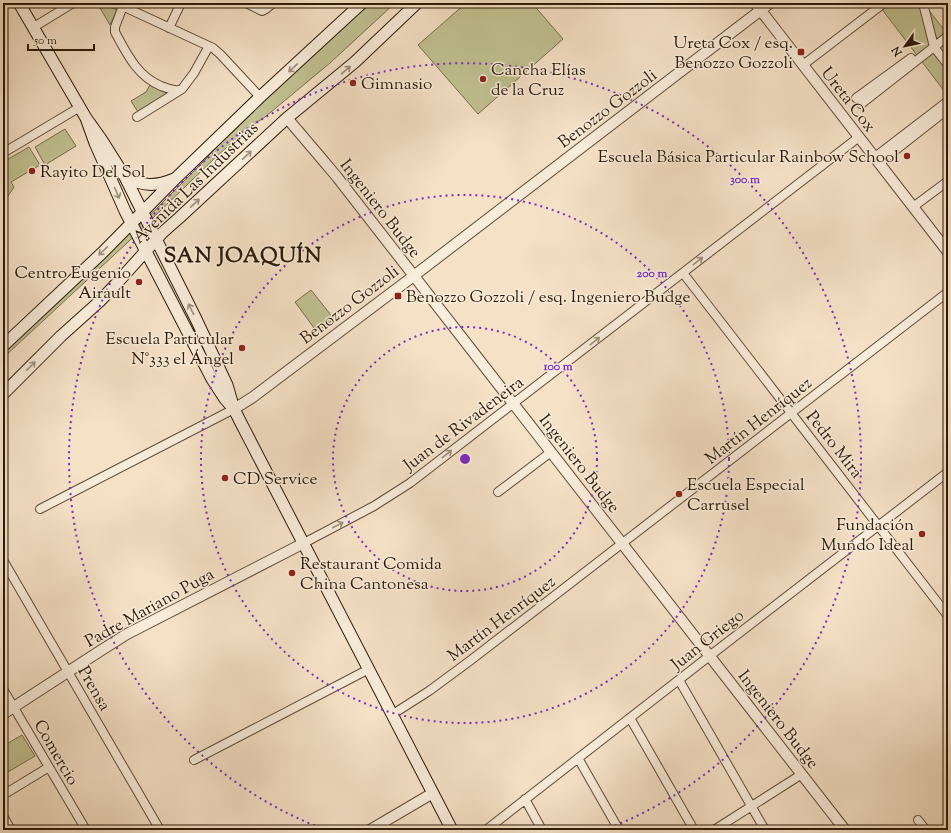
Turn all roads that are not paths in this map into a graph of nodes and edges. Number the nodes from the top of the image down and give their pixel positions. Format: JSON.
{"nodes":[{"id":1,"x":20,"y":3,"type":"edge"},
{"id":2,"x":73,"y":3,"type":"edge"},
{"id":3,"x":181,"y":3,"type":"edge"},
{"id":4,"x":246,"y":3,"type":"edge"},
{"id":5,"x":273,"y":3,"type":"edge"},
{"id":6,"x":362,"y":3,"type":"edge"},
{"id":7,"x":417,"y":3,"type":"edge"},
{"id":8,"x":770,"y":3,"type":"edge"},
{"id":9,"x":884,"y":3,"type":"edge"},
{"id":10,"x":923,"y":3,"type":"edge"},
{"id":11,"x":120,"y":5,"type":"edge"},
{"id":12,"x":758,"y":7,"type":"edge"},
{"id":13,"x":34,"y":27,"type":"junction"},
{"id":14,"x":170,"y":28,"type":"junction"},
{"id":15,"x":948,"y":36,"type":"edge"},
{"id":16,"x":933,"y":45,"type":"junction"},
{"id":17,"x":209,"y":46,"type":"junction"},
{"id":18,"x":803,"y":65,"type":"junction"},
{"id":19,"x":948,"y":65,"type":"edge"},
{"id":20,"x":179,"y":90,"type":"junction"},
{"id":21,"x":260,"y":97,"type":"junction"},
{"id":22,"x":948,"y":100,"type":"edge"},
{"id":23,"x":859,"y":101,"type":"dead end"},
{"id":24,"x":80,"y":107,"type":"junction"},
{"id":25,"x":948,"y":110,"type":"edge"},
{"id":26,"x":137,"y":117,"type":"dead end"},
{"id":27,"x":86,"y":118,"type":"junction"},
{"id":28,"x":287,"y":118,"type":"junction"},
{"id":29,"x":859,"y":137,"type":"junction"},
{"id":30,"x":3,"y":153,"type":"edge"},
{"id":31,"x":877,"y":160,"type":"junction"},
{"id":32,"x":125,"y":177,"type":"junction"},
{"id":33,"x":176,"y":178,"type":"junction"},
{"id":34,"x":948,"y":181,"type":"edge"},
{"id":35,"x":913,"y":207,"type":"junction"},
{"id":36,"x":143,"y":212,"type":"junction"},
{"id":37,"x":131,"y":224,"type":"junction"},
{"id":38,"x":157,"y":240,"type":"junction"},
{"id":39,"x":146,"y":252,"type":"junction"},
{"id":40,"x":948,"y":252,"type":"edge"},
{"id":41,"x":683,"y":272,"type":"junction"},
{"id":42,"x":413,"y":276,"type":"junction"},
{"id":43,"x":948,"y":292,"type":"edge"},
{"id":44,"x":3,"y":346,"type":"edge"},
{"id":45,"x":3,"y":394,"type":"edge"},
{"id":46,"x":513,"y":404,"type":"junction"},
{"id":47,"x":234,"y":409,"type":"junction"},
{"id":48,"x":791,"y":413,"type":"junction"},
{"id":49,"x":550,"y":452,"type":"junction"},
{"id":50,"x":948,"y":472,"type":"edge"},
{"id":51,"x":498,"y":492,"type":"dead end"},
{"id":52,"x":40,"y":509,"type":"dead end"},
{"id":53,"x":879,"y":526,"type":"junction"},
{"id":54,"x":304,"y":543,"type":"junction"},
{"id":55,"x":622,"y":544,"type":"junction"},
{"id":56,"x":3,"y":560,"type":"edge"},
{"id":57,"x":948,"y":616,"type":"edge"},
{"id":58,"x":710,"y":656,"type":"junction"},
{"id":59,"x":369,"y":669,"type":"junction"},
{"id":60,"x":68,"y":672,"type":"junction"},
{"id":61,"x":679,"y":680,"type":"junction"},
{"id":62,"x":3,"y":689,"type":"edge"},
{"id":63,"x":14,"y":707,"type":"junction"},
{"id":64,"x":3,"y":714,"type":"edge"},
{"id":65,"x":393,"y":714,"type":"junction"},
{"id":66,"x":630,"y":718,"type":"junction"},
{"id":67,"x":578,"y":758,"type":"junction"},
{"id":68,"x":194,"y":760,"type":"dead end"},
{"id":69,"x":49,"y":768,"type":"junction"},
{"id":70,"x":802,"y":774,"type":"junction"},
{"id":71,"x":433,"y":793,"type":"junction"},
{"id":72,"x":3,"y":795,"type":"edge"},
{"id":73,"x":525,"y":799,"type":"junction"},
{"id":74,"x":752,"y":806,"type":"junction"},
{"id":75,"x":3,"y":816,"type":"edge"},
{"id":76,"x":918,"y":820,"type":"dead end"},
{"id":77,"x":11,"y":830,"type":"edge"},
{"id":78,"x":86,"y":830,"type":"edge"},
{"id":79,"x":160,"y":830,"type":"edge"},
{"id":80,"x":370,"y":830,"type":"edge"},
{"id":81,"x":452,"y":830,"type":"edge"},
{"id":82,"x":486,"y":830,"type":"edge"},
{"id":83,"x":542,"y":830,"type":"edge"},
{"id":84,"x":619,"y":830,"type":"edge"},
{"id":85,"x":694,"y":830,"type":"edge"},
{"id":86,"x":714,"y":830,"type":"edge"},
{"id":87,"x":765,"y":830,"type":"edge"},
{"id":88,"x":845,"y":830,"type":"edge"},
{"id":89,"x":926,"y":830,"type":"edge"}],
"edges":[{"from":1,"to":13,"type":"main road"},
{"from":2,"to":13,"type":"street"},
{"from":3,"to":14,"type":"street"},
{"from":4,"to":5,"type":"street"},
{"from":6,"to":21,"type":"main road","name":"Avenida Las Industrias","one_way":true},
{"from":28,"to":7,"type":"main road","name":"Avenida Las Industrias","one_way":true},
{"from":8,"to":12,"type":"street","name":"Benozzo Gozzoli"},
{"from":9,"to":18,"type":"street"},
{"from":10,"to":16,"type":"street"},
{"from":11,"to":14,"type":"street"},
{"from":11,"to":20,"type":"street"},
{"from":12,"to":18,"type":"street","name":"Ureta Cox"},
{"from":12,"to":42,"type":"street","name":"Benozzo Gozzoli"},
{"from":13,"to":24,"type":"main road"},
{"from":14,"to":17,"type":"street"},
{"from":15,"to":16,"type":"street"},
{"from":16,"to":19,"type":"street"},
{"from":16,"to":23,"type":"street"},
{"from":17,"to":20,"type":"street"},
{"from":17,"to":21,"type":"street"},
{"from":18,"to":29,"type":"street","name":"Ureta Cox"},
{"from":20,"to":26,"type":"street"},
{"from":21,"to":33,"type":"main road","name":"Avenida Las Industrias"},
{"from":22,"to":31,"type":"street"},
{"from":24,"to":27,"type":"main road"},
{"from":24,"to":30,"type":"street"},
{"from":25,"to":31,"type":"street"},
{"from":27,"to":32,"type":"main road"},
{"from":27,"to":37,"type":"main road","one_way":true},
{"from":38,"to":28,"type":"main road","name":"Avenida Las Industrias","one_way":true},
{"from":28,"to":42,"type":"street","name":"Ingeniero Budge"},
{"from":29,"to":31,"type":"street","name":"Ureta Cox"},
{"from":41,"to":29,"type":"street","name":"Juan de Rivadeneira","one_way":true},
{"from":31,"to":35,"type":"street","name":"Ureta Cox"},
{"from":32,"to":33,"type":"main road"},
{"from":32,"to":36,"type":"main road"},
{"from":33,"to":36,"type":"main road","name":"Avenida Las Industrias"},
{"from":34,"to":35,"type":"street"},
{"from":35,"to":40,"type":"street","name":"Ureta Cox"},
{"from":36,"to":37,"type":"main road","name":"Avenida Las Industrias"},
{"from":36,"to":38,"type":"main road"},
{"from":37,"to":39,"type":"main road"},
{"from":37,"to":44,"type":"main road","name":"Avenida Las Industrias","one_way":true},
{"from":38,"to":39,"type":"main road","name":"Avenida Las Industrias"},
{"from":47,"to":38,"type":"main road","one_way":true},
{"from":45,"to":39,"type":"main road","name":"Avenida Las Industrias","one_way":true},
{"from":39,"to":47,"type":"main road"},
{"from":46,"to":41,"type":"street","name":"Juan de Rivadeneira","one_way":true},
{"from":41,"to":48,"type":"street","name":"Pedro Mira"},
{"from":42,"to":46,"type":"street","name":"Ingeniero Budge"},
{"from":42,"to":47,"type":"street","name":"Benozzo Gozzoli"},
{"from":43,"to":48,"type":"street","name":"Martín Henríquez"},
{"from":46,"to":49,"type":"street","name":"Ingeniero Budge"},
{"from":54,"to":46,"type":"street","name":"Juan de Rivadeneira","one_way":true},
{"from":47,"to":52,"type":"street","name":"Benozzo Gozzoli"},
{"from":47,"to":54,"type":"main road"},
{"from":48,"to":53,"type":"street","name":"Pedro Mira"},
{"from":48,"to":55,"type":"street","name":"Martín Henríquez"},
{"from":49,"to":51,"type":"street"},
{"from":49,"to":55,"type":"street","name":"Ingeniero Budge"},
{"from":50,"to":53,"type":"street","name":"Juan Griego"},
{"from":53,"to":57,"type":"street","name":"Pedro Mira"},
{"from":53,"to":58,"type":"street","name":"Juan Griego"},
{"from":54,"to":59,"type":"main road"},
{"from":54,"to":60,"type":"street","name":"Padre Mariano Puga"},
{"from":55,"to":58,"type":"street","name":"Ingeniero Budge"},
{"from":55,"to":65,"type":"street","name":"Martín Henríquez"},
{"from":56,"to":60,"type":"street","name":"Prensa"},
{"from":58,"to":61,"type":"street","name":"Juan Griego"},
{"from":58,"to":70,"type":"street","name":"Ingeniero Budge"},
{"from":59,"to":65,"type":"main road"},
{"from":59,"to":68,"type":"street"},
{"from":60,"to":63,"type":"street","name":"Padre Mariano Puga"},
{"from":60,"to":79,"type":"street","name":"Prensa"},
{"from":61,"to":66,"type":"street","name":"Juan Griego"},
{"from":61,"to":74,"type":"street"},
{"from":62,"to":63,"type":"street","name":"Comercio"},
{"from":63,"to":64,"type":"street","name":"Padre Mariano Puga"},
{"from":63,"to":69,"type":"street","name":"Comercio"},
{"from":65,"to":71,"type":"main road"},
{"from":66,"to":67,"type":"street","name":"Juan Griego"},
{"from":66,"to":85,"type":"street"},
{"from":67,"to":73,"type":"street","name":"Juan Griego"},
{"from":67,"to":84,"type":"street"},
{"from":69,"to":72,"type":"street"},
{"from":69,"to":78,"type":"street","name":"Comercio"},
{"from":70,"to":74,"type":"street"},
{"from":70,"to":88,"type":"street","name":"Ingeniero Budge"},
{"from":71,"to":80,"type":"street"},
{"from":71,"to":81,"type":"main road"},
{"from":73,"to":82,"type":"street","name":"Juan Griego"},
{"from":73,"to":83,"type":"street"},
{"from":74,"to":86,"type":"street"},
{"from":74,"to":87,"type":"street"},
{"from":75,"to":77,"type":"street"},
{"from":76,"to":89,"type":"street"}]}
